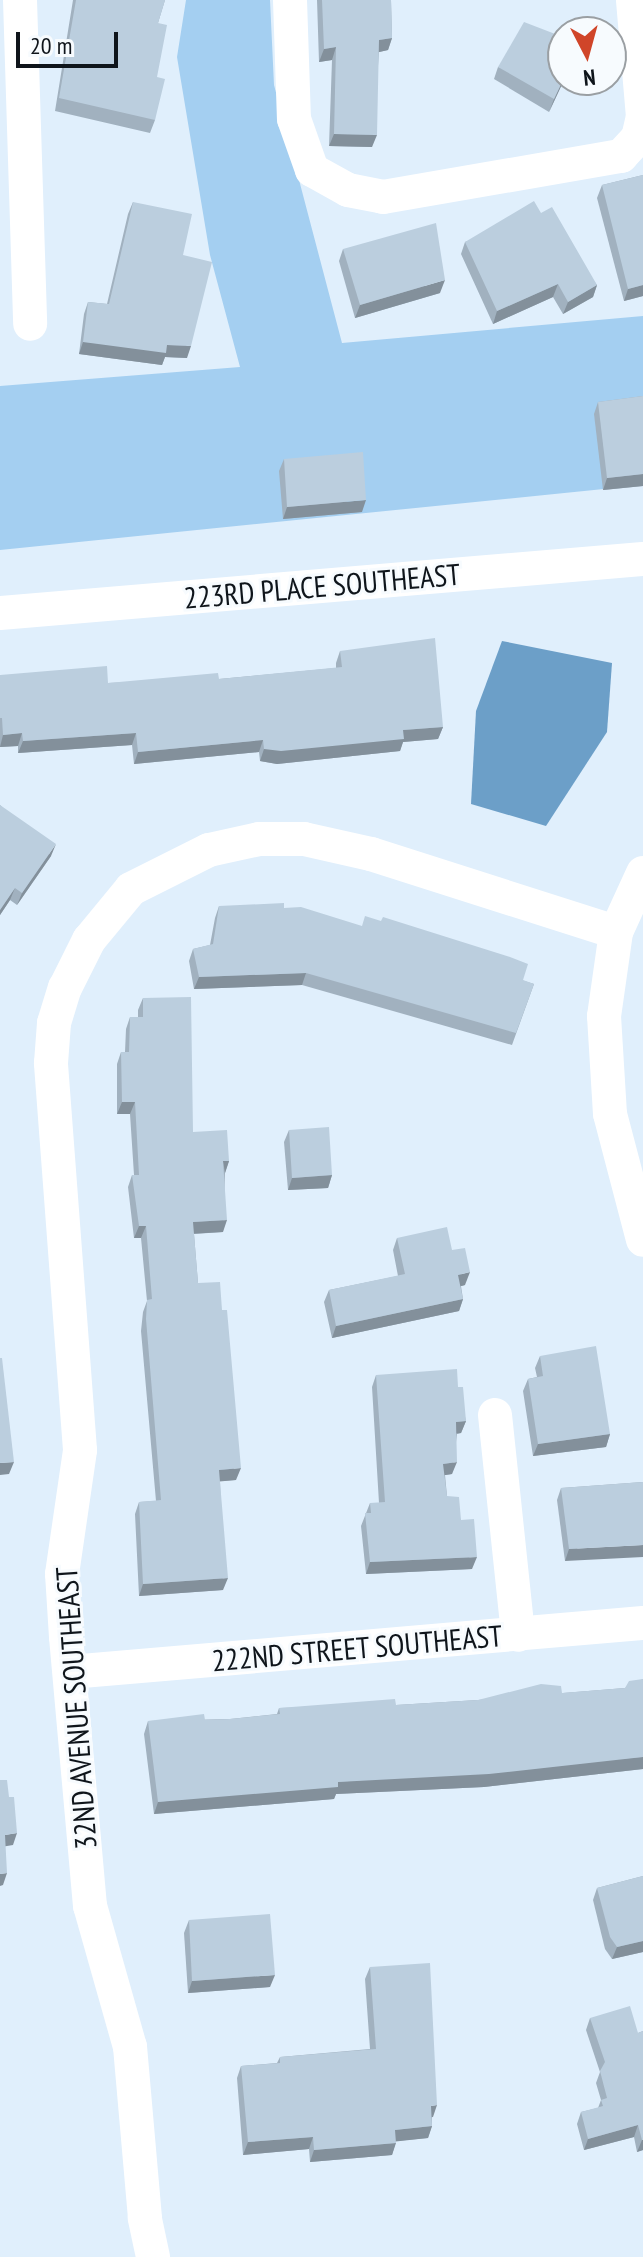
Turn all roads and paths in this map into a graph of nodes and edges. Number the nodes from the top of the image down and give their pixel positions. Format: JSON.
{"nodes":[{"id":1,"x":20,"y":0,"type":"edge"},
{"id":2,"x":290,"y":0,"type":"edge"},
{"id":3,"x":633,"y":0,"type":"edge"},
{"id":4,"x":30,"y":324,"type":"dead end"},
{"id":5,"x":643,"y":559,"type":"edge"},
{"id":6,"x":0,"y":613,"type":"edge"},
{"id":7,"x":643,"y":873,"type":"edge"},
{"id":8,"x":616,"y":932,"type":"junction"},
{"id":9,"x":643,"y":1240,"type":"edge"},
{"id":10,"x":495,"y":1415,"type":"dead end"},
{"id":11,"x":643,"y":1623,"type":"edge"},
{"id":12,"x":518,"y":1635,"type":"junction"},
{"id":13,"x":70,"y":1672,"type":"junction"},
{"id":14,"x":153,"y":2257,"type":"edge"}],
"edges":[{"from":1,"to":4,"type":"street"},
{"from":2,"to":3,"type":"street"},
{"from":5,"to":6,"type":"street","name":"223RD PLACE SOUTHEAST"},
{"from":7,"to":8,"type":"street"},
{"from":8,"to":9,"type":"street"},
{"from":8,"to":13,"type":"street","name":"32ND AVENUE SOUTHEAST"},
{"from":10,"to":12,"type":"street"},
{"from":11,"to":12,"type":"street","name":"222ND STREET SOUTHEAST"},
{"from":12,"to":13,"type":"street","name":"222ND STREET SOUTHEAST"},
{"from":13,"to":14,"type":"street","name":"32ND AVENUE SOUTHEAST"}]}
